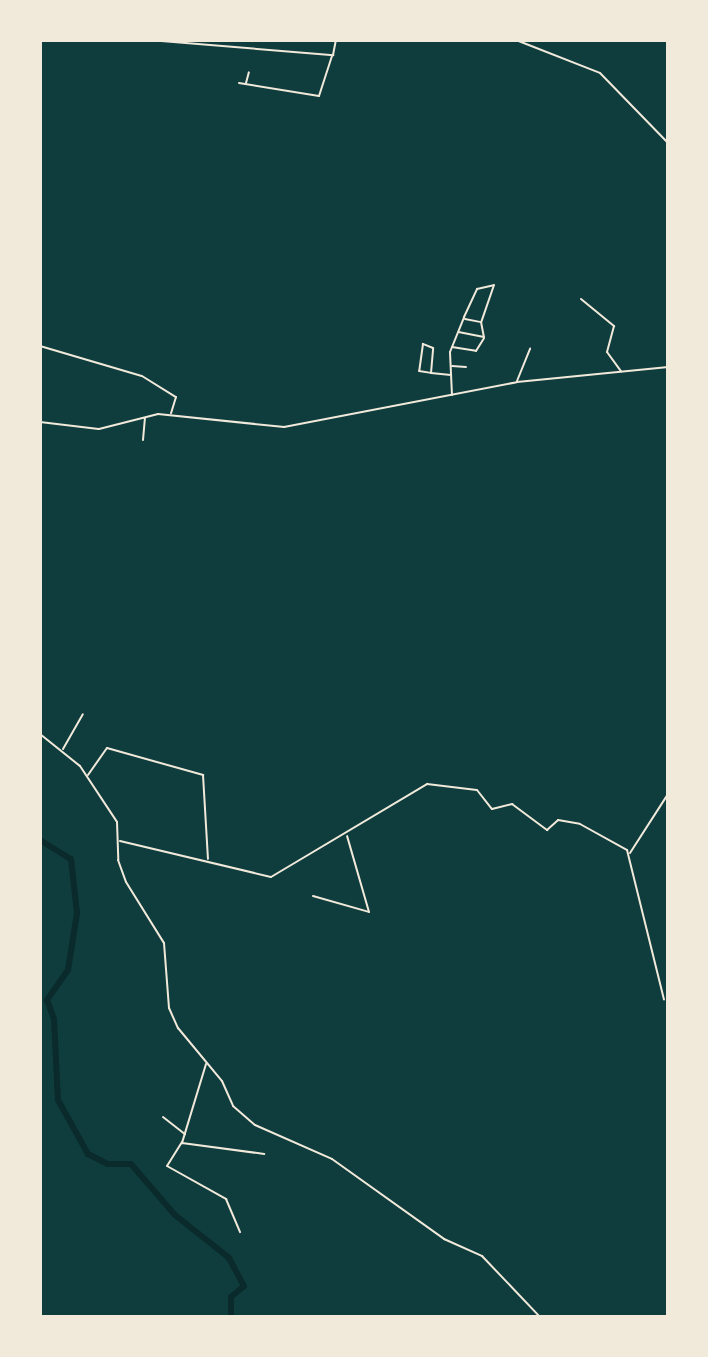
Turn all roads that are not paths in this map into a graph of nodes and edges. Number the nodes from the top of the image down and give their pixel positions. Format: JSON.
{"nodes":[{"id":1,"x":149,"y":40,"type":"edge"},
{"id":2,"x":335,"y":40,"type":"edge"},
{"id":3,"x":376,"y":40,"type":"edge"},
{"id":4,"x":382,"y":40,"type":"edge"},
{"id":5,"x":390,"y":40,"type":"edge"},
{"id":6,"x":424,"y":40,"type":"edge"},
{"id":7,"x":516,"y":40,"type":"edge"},
{"id":8,"x":333,"y":55,"type":"junction"},
{"id":9,"x":249,"y":72,"type":"dead end"},
{"id":10,"x":239,"y":83,"type":"dead end"},
{"id":11,"x":246,"y":85,"type":"junction"},
{"id":12,"x":668,"y":142,"type":"edge"},
{"id":13,"x":581,"y":299,"type":"dead end"},
{"id":14,"x":464,"y":318,"type":"junction"},
{"id":15,"x":481,"y":322,"type":"junction"},
{"id":16,"x":458,"y":332,"type":"junction"},
{"id":17,"x":485,"y":337,"type":"junction"},
{"id":18,"x":40,"y":346,"type":"edge"},
{"id":19,"x":452,"y":347,"type":"junction"},
{"id":20,"x":530,"y":349,"type":"dead end"},
{"id":21,"x":451,"y":366,"type":"junction"},
{"id":22,"x":466,"y":367,"type":"dead end"},
{"id":23,"x":668,"y":367,"type":"edge"},
{"id":24,"x":621,"y":372,"type":"junction"},
{"id":25,"x":431,"y":373,"type":"junction"},
{"id":26,"x":452,"y":375,"type":"junction"},
{"id":27,"x":517,"y":382,"type":"junction"},
{"id":28,"x":452,"y":395,"type":"junction"},
{"id":29,"x":170,"y":415,"type":"junction"},
{"id":30,"x":145,"y":417,"type":"junction"},
{"id":31,"x":40,"y":422,"type":"edge"},
{"id":32,"x":144,"y":440,"type":"dead end"},
{"id":33,"x":83,"y":714,"type":"dead end"},
{"id":34,"x":40,"y":734,"type":"edge"},
{"id":35,"x":63,"y":750,"type":"junction"},
{"id":36,"x":88,"y":776,"type":"junction"},
{"id":37,"x":668,"y":794,"type":"edge"},
{"id":38,"x":346,"y":835,"type":"junction"},
{"id":39,"x":119,"y":840,"type":"junction"},
{"id":40,"x":629,"y":853,"type":"junction"},
{"id":41,"x":207,"y":861,"type":"junction"},
{"id":42,"x":313,"y":896,"type":"dead end"},
{"id":43,"x":664,"y":1000,"type":"dead end"},
{"id":44,"x":206,"y":1063,"type":"junction"},
{"id":45,"x":163,"y":1117,"type":"dead end"},
{"id":46,"x":186,"y":1135,"type":"junction"},
{"id":47,"x":183,"y":1141,"type":"junction"},
{"id":48,"x":264,"y":1154,"type":"dead end"},
{"id":49,"x":240,"y":1232,"type":"dead end"},
{"id":50,"x":540,"y":1317,"type":"edge"}],
"edges":[{"from":1,"to":8,"type":"street"},
{"from":2,"to":8,"type":"street"},
{"from":3,"to":4,"type":"street"},
{"from":5,"to":6,"type":"street"},
{"from":7,"to":12,"type":"street"},
{"from":8,"to":11,"type":"street"},
{"from":9,"to":11,"type":"street"},
{"from":10,"to":11,"type":"street"},
{"from":13,"to":24,"type":"street"},
{"from":14,"to":15,"type":"street"},
{"from":14,"to":15,"type":"street"},
{"from":14,"to":16,"type":"street"},
{"from":15,"to":17,"type":"street"},
{"from":16,"to":17,"type":"street"},
{"from":16,"to":19,"type":"street"},
{"from":17,"to":19,"type":"street"},
{"from":18,"to":29,"type":"street"},
{"from":19,"to":21,"type":"street"},
{"from":20,"to":27,"type":"street"},
{"from":21,"to":22,"type":"street"},
{"from":21,"to":26,"type":"street"},
{"from":23,"to":24,"type":"street"},
{"from":24,"to":27,"type":"street"},
{"from":25,"to":25,"type":"street"},
{"from":25,"to":26,"type":"street"},
{"from":26,"to":28,"type":"street"},
{"from":27,"to":28,"type":"street"},
{"from":28,"to":29,"type":"street"},
{"from":29,"to":30,"type":"street"},
{"from":30,"to":31,"type":"street"},
{"from":30,"to":32,"type":"street"},
{"from":33,"to":35,"type":"street"},
{"from":34,"to":35,"type":"street"},
{"from":35,"to":36,"type":"street"},
{"from":36,"to":39,"type":"street"},
{"from":36,"to":41,"type":"street"},
{"from":37,"to":40,"type":"street"},
{"from":38,"to":40,"type":"street"},
{"from":38,"to":41,"type":"street"},
{"from":38,"to":42,"type":"street"},
{"from":39,"to":41,"type":"street"},
{"from":39,"to":44,"type":"street"},
{"from":40,"to":43,"type":"street"},
{"from":44,"to":46,"type":"street"},
{"from":44,"to":50,"type":"street"},
{"from":45,"to":46,"type":"street"},
{"from":46,"to":47,"type":"street"},
{"from":47,"to":48,"type":"street"},
{"from":47,"to":49,"type":"street"}]}
